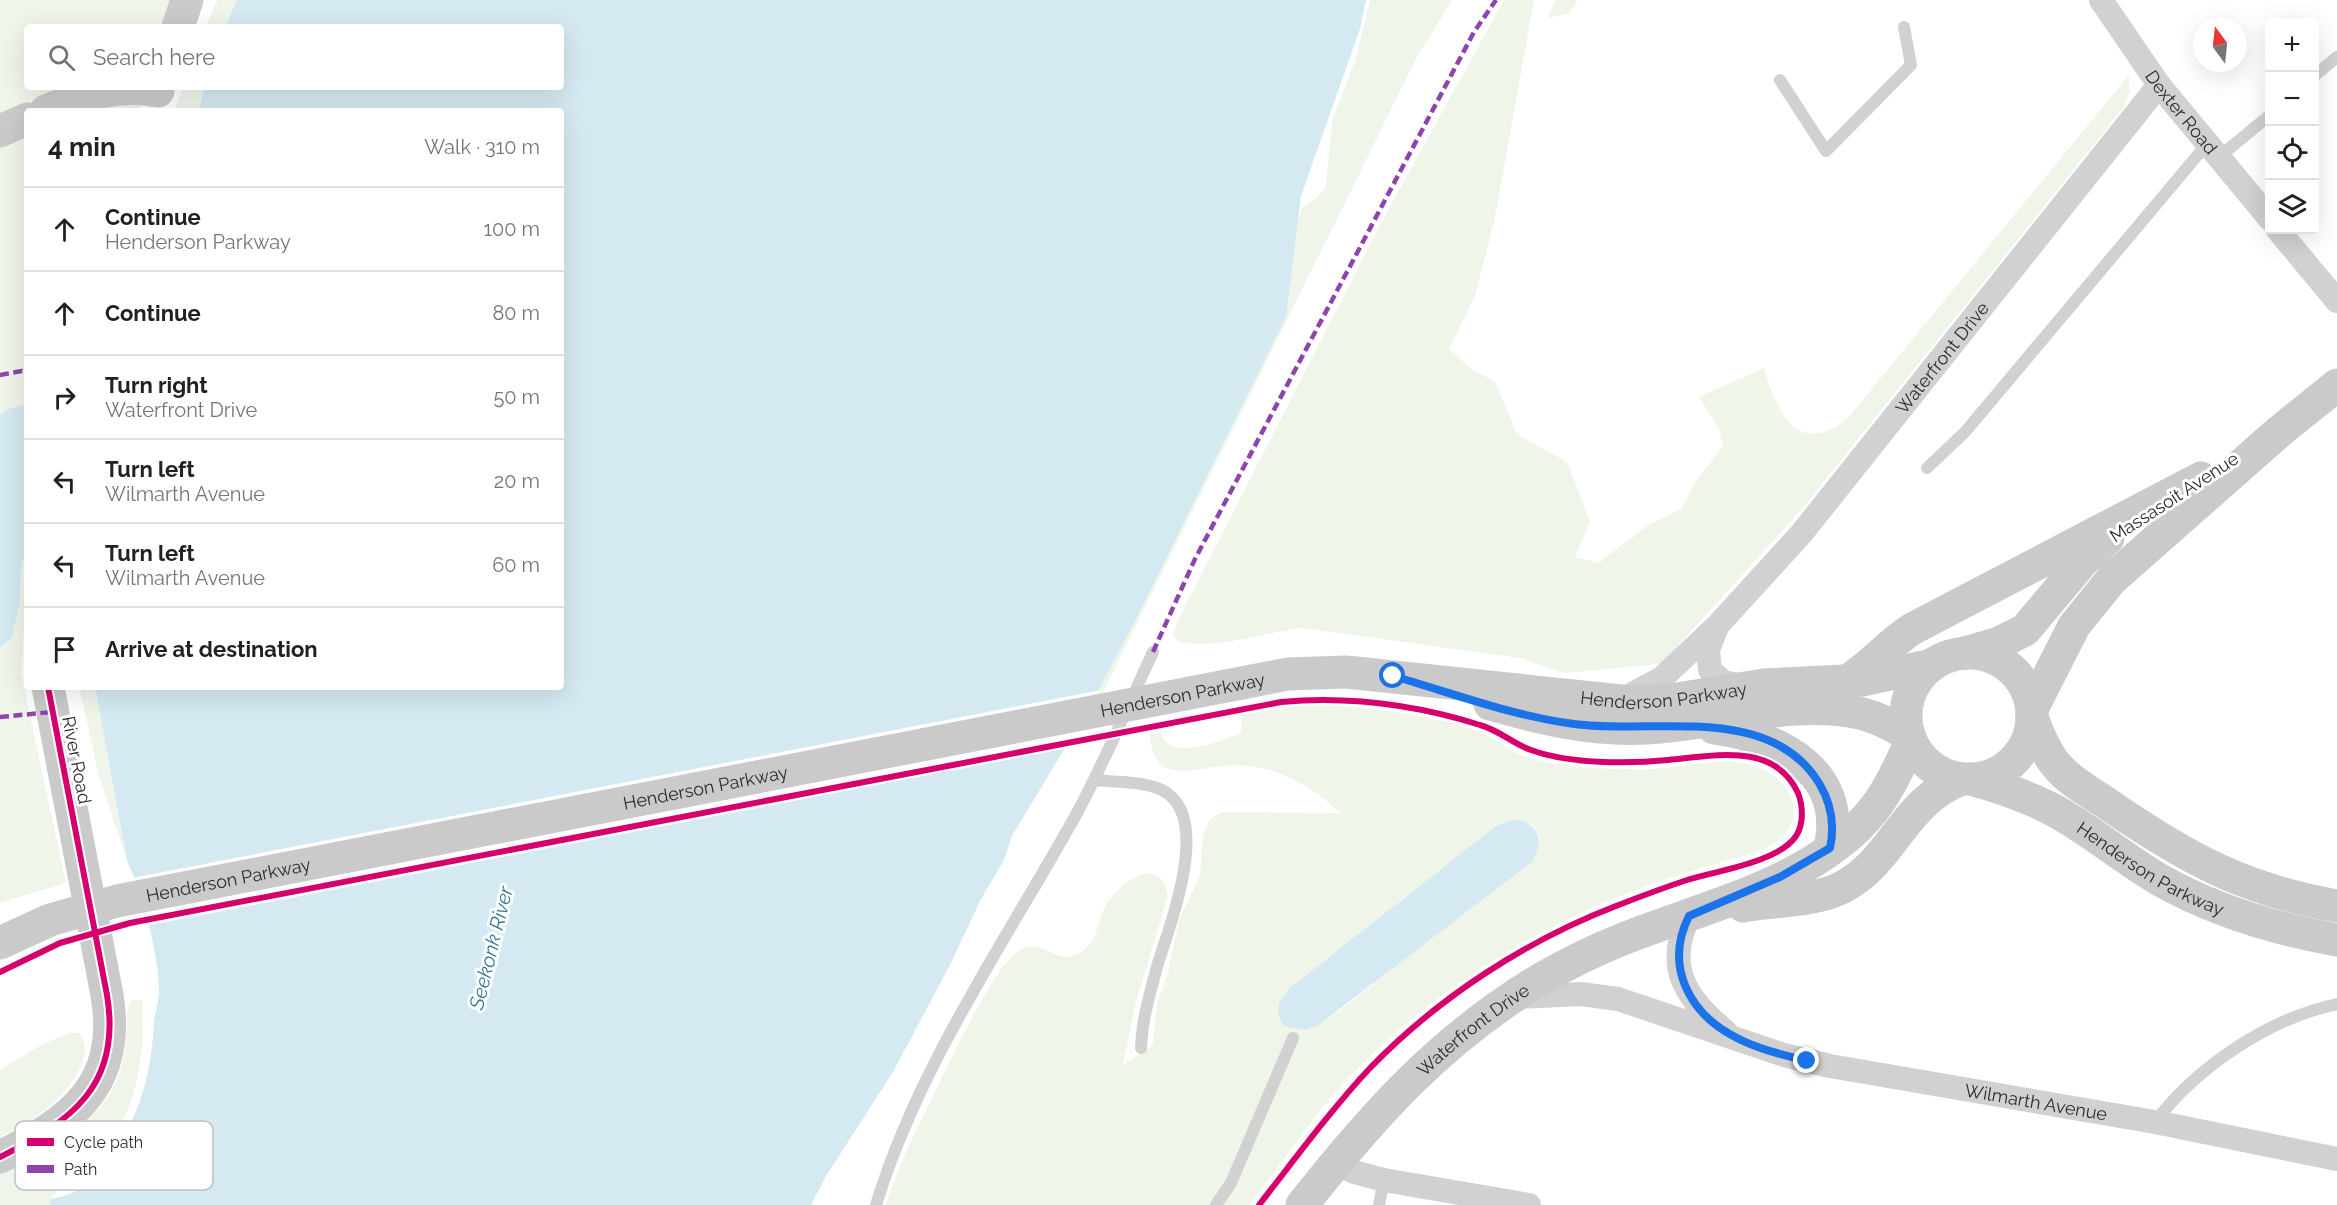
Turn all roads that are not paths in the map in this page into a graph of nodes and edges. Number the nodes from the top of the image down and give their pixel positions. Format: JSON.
{"nodes":[{"id":1,"x":187,"y":0,"type":"edge"},
{"id":2,"x":2101,"y":0,"type":"edge"},
{"id":3,"x":179,"y":24,"type":"edge"},
{"id":4,"x":1904,"y":27,"type":"dead end"},
{"id":5,"x":2337,"y":58,"type":"edge"},
{"id":6,"x":2319,"y":72,"type":"edge"},
{"id":7,"x":1780,"y":80,"type":"dead end"},
{"id":8,"x":2159,"y":85,"type":"junction"},
{"id":9,"x":102,"y":90,"type":"edge"},
{"id":10,"x":53,"y":108,"type":"edge"},
{"id":11,"x":2265,"y":117,"type":"edge"},
{"id":12,"x":24,"y":120,"type":"edge"},
{"id":13,"x":0,"y":131,"type":"edge"},
{"id":14,"x":2213,"y":151,"type":"junction"},
{"id":15,"x":2265,"y":213,"type":"edge"},
{"id":16,"x":2281,"y":234,"type":"edge"},
{"id":17,"x":2337,"y":302,"type":"edge"},
{"id":18,"x":2337,"y":386,"type":"edge"},
{"id":19,"x":2280,"y":431,"type":"junction"},
{"id":20,"x":1927,"y":468,"type":"dead end"},
{"id":21,"x":2201,"y":478,"type":"junction"},
{"id":22,"x":1718,"y":625,"type":"junction"},
{"id":23,"x":1153,"y":652,"type":"dead end"},
{"id":24,"x":1962,"y":654,"type":"junction"},
{"id":25,"x":1932,"y":665,"type":"junction"},
{"id":26,"x":1393,"y":676,"type":"junction"},
{"id":27,"x":1846,"y":681,"type":"junction"},
{"id":28,"x":1748,"y":687,"type":"junction"},
{"id":29,"x":49,"y":690,"type":"edge"},
{"id":30,"x":1618,"y":701,"type":"junction"},
{"id":31,"x":2032,"y":713,"type":"junction"},
{"id":32,"x":1680,"y":725,"type":"junction"},
{"id":33,"x":1910,"y":738,"type":"junction"},
{"id":34,"x":1966,"y":779,"type":"junction"},
{"id":35,"x":1094,"y":780,"type":"junction"},
{"id":36,"x":1830,"y":848,"type":"junction"},
{"id":37,"x":2337,"y":906,"type":"edge"},
{"id":38,"x":1689,"y":916,"type":"junction"},
{"id":39,"x":2337,"y":940,"type":"edge"},
{"id":40,"x":8,"y":941,"type":"edge"},
{"id":41,"x":1512,"y":998,"type":"junction"},
{"id":42,"x":2337,"y":1004,"type":"edge"},
{"id":43,"x":1293,"y":1038,"type":"dead end"},
{"id":44,"x":1737,"y":1038,"type":"junction"},
{"id":45,"x":1141,"y":1048,"type":"dead end"},
{"id":46,"x":62,"y":1121,"type":"edge"},
{"id":47,"x":2155,"y":1122,"type":"junction"},
{"id":48,"x":15,"y":1149,"type":"edge"},
{"id":49,"x":0,"y":1157,"type":"edge"},
{"id":50,"x":2337,"y":1159,"type":"edge"},
{"id":51,"x":1335,"y":1163,"type":"junction"},
{"id":52,"x":1384,"y":1180,"type":"junction"},
{"id":53,"x":876,"y":1205,"type":"edge"},
{"id":54,"x":1216,"y":1205,"type":"edge"},
{"id":55,"x":1302,"y":1205,"type":"edge"},
{"id":56,"x":1379,"y":1205,"type":"edge"},
{"id":57,"x":1529,"y":1205,"type":"edge"}],
"edges":[{"from":1,"to":3,"type":"main road"},
{"from":2,"to":8,"type":"street","name":"Dexter Road"},
{"from":4,"to":7,"type":"lane"},
{"from":5,"to":6,"type":"lane"},
{"from":8,"to":14,"type":"street","name":"Dexter Road"},
{"from":8,"to":22,"type":"street","name":"Waterfront Drive"},
{"from":9,"to":10,"type":"main road"},
{"from":11,"to":14,"type":"lane"},
{"from":12,"to":13,"type":"main road"},
{"from":14,"to":15,"type":"street","name":"Dexter Road"},
{"from":14,"to":20,"type":"lane"},
{"from":16,"to":17,"type":"street"},
{"from":18,"to":19,"type":"main road","name":"Massasoit Avenue"},
{"from":19,"to":21,"type":"main road","name":"Massasoit Avenue"},
{"from":19,"to":31,"type":"main road","name":"Massasoit Avenue"},
{"from":21,"to":24,"type":"main road","name":"Massasoit Avenue"},
{"from":21,"to":27,"type":"main road"},
{"from":22,"to":28,"type":"street","name":"Waterfront Drive"},
{"from":22,"to":30,"type":"street","name":"Waterfront Drive"},
{"from":23,"to":35,"type":"lane"},
{"from":24,"to":25,"type":"main road","name":"Henderson Parkway"},
{"from":24,"to":31,"type":"main road","name":"Henderson Parkway"},
{"from":25,"to":27,"type":"main road","name":"Henderson Parkway"},
{"from":25,"to":33,"type":"main road"},
{"from":26,"to":30,"type":"main road","name":"Henderson Parkway"},
{"from":26,"to":32,"type":"main road","name":"Henderson Parkway"},
{"from":26,"to":40,"type":"main road","name":"Henderson Parkway"},
{"from":27,"to":28,"type":"main road","name":"Henderson Parkway"},
{"from":28,"to":30,"type":"main road","name":"Henderson Parkway"},
{"from":29,"to":46,"type":"main road","name":"River Road"},
{"from":31,"to":34,"type":"main road"},
{"from":31,"to":37,"type":"main road","name":"Henderson Parkway"},
{"from":32,"to":33,"type":"main road","name":"Henderson Parkway"},
{"from":32,"to":36,"type":"main road"},
{"from":33,"to":34,"type":"main road","name":"Henderson Parkway"},
{"from":33,"to":36,"type":"main road","name":"Waterfront Drive"},
{"from":34,"to":38,"type":"main road","name":"Waterfront Drive"},
{"from":34,"to":39,"type":"main road","name":"Henderson Parkway"},
{"from":35,"to":45,"type":"lane"},
{"from":35,"to":53,"type":"lane"},
{"from":36,"to":38,"type":"main road","name":"Waterfront Drive"},
{"from":38,"to":41,"type":"main road","name":"Waterfront Drive"},
{"from":38,"to":44,"type":"street","name":"Wilmarth Avenue"},
{"from":41,"to":44,"type":"street","name":"Wilmarth Avenue"},
{"from":41,"to":51,"type":"main road","name":"Waterfront Drive"},
{"from":42,"to":47,"type":"lane"},
{"from":43,"to":54,"type":"lane"},
{"from":44,"to":47,"type":"street","name":"Wilmarth Avenue"},
{"from":47,"to":50,"type":"street","name":"Wilmarth Avenue"},
{"from":48,"to":49,"type":"main road","name":"River Road"},
{"from":51,"to":52,"type":"street"},
{"from":51,"to":55,"type":"main road","name":"Waterfront Drive"},
{"from":52,"to":56,"type":"lane"},
{"from":52,"to":57,"type":"street"}]}
